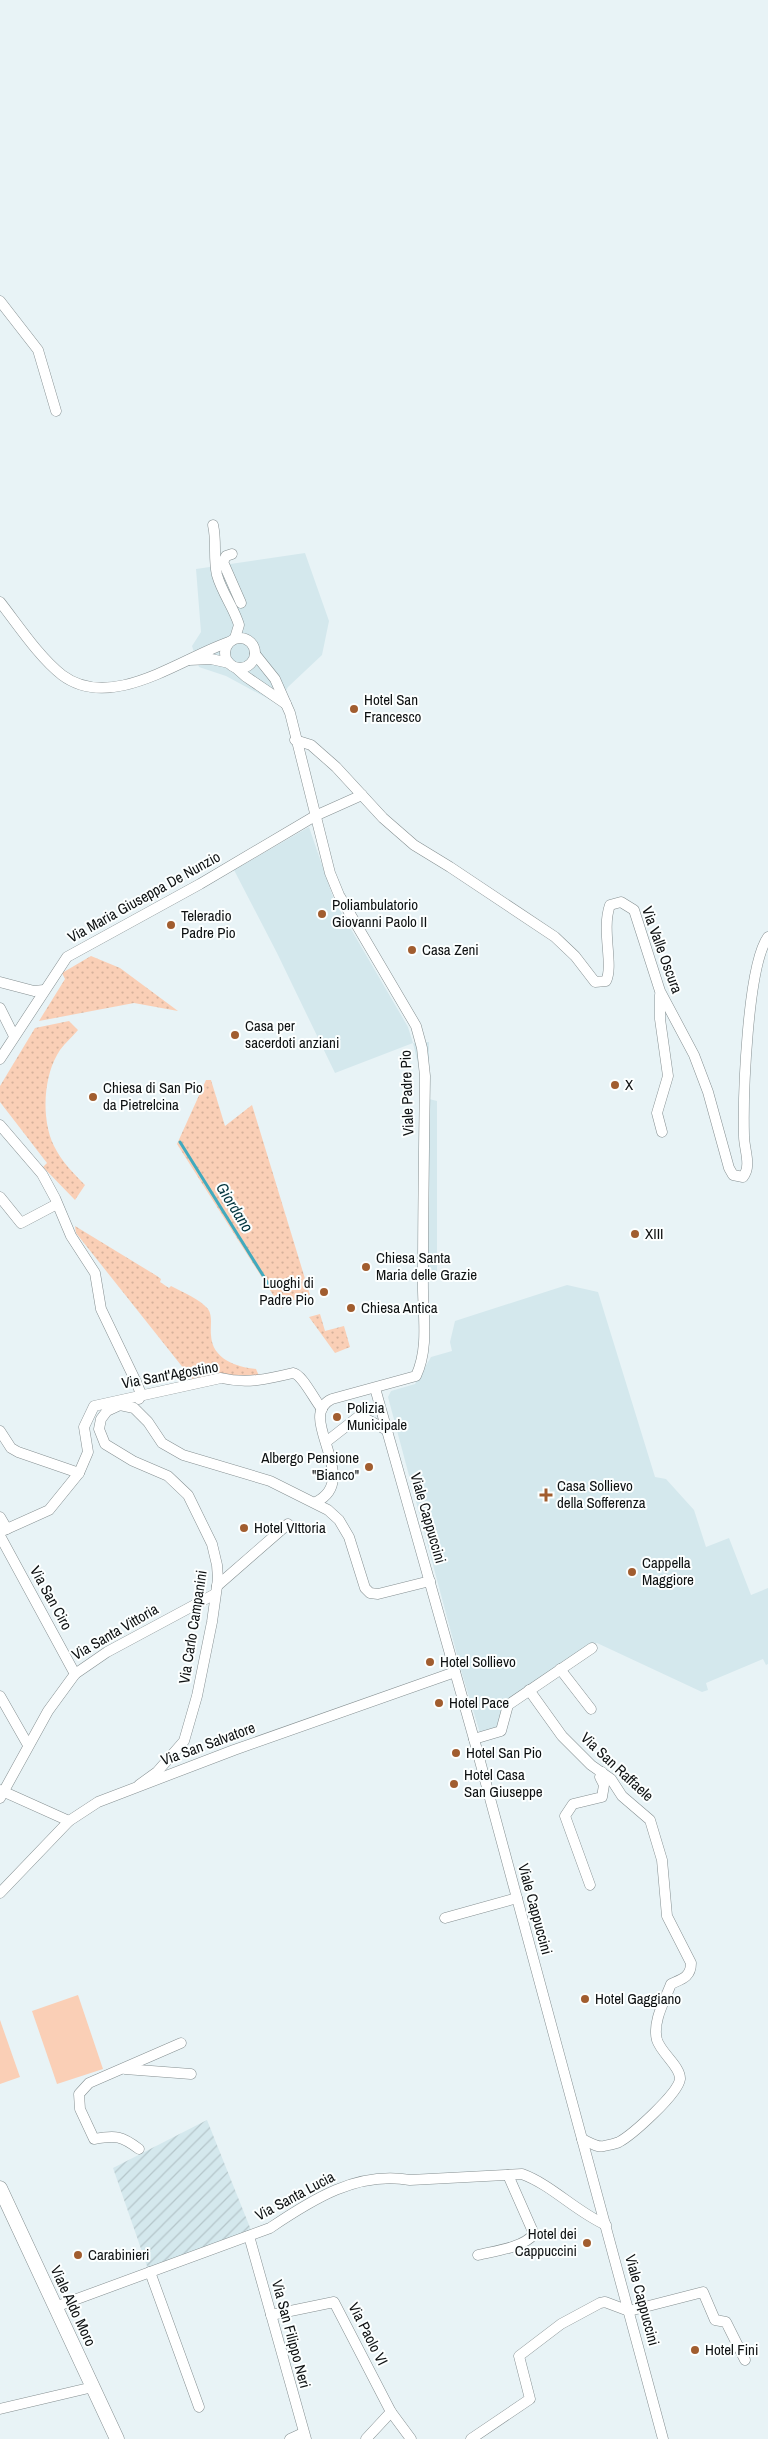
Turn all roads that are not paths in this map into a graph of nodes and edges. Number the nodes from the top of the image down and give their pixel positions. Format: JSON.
{"nodes":[{"id":1,"x":0,"y":302,"type":"edge"},
{"id":2,"x":56,"y":411,"type":"dead end"},
{"id":3,"x":213,"y":525,"type":"dead end"},
{"id":4,"x":232,"y":554,"type":"dead end"},
{"id":5,"x":0,"y":602,"type":"edge"},
{"id":6,"x":241,"y":603,"type":"dead end"},
{"id":7,"x":232,"y":640,"type":"junction"},
{"id":8,"x":255,"y":654,"type":"junction"},
{"id":9,"x":188,"y":660,"type":"junction"},
{"id":10,"x":233,"y":665,"type":"junction"},
{"id":11,"x":286,"y":704,"type":"junction"},
{"id":12,"x":295,"y":740,"type":"junction"},
{"id":13,"x":362,"y":794,"type":"junction"},
{"id":14,"x":315,"y":816,"type":"junction"},
{"id":15,"x":768,"y":937,"type":"edge"},
{"id":16,"x":0,"y":982,"type":"edge"},
{"id":17,"x":44,"y":990,"type":"junction"},
{"id":18,"x":660,"y":991,"type":"junction"},
{"id":19,"x":0,"y":1008,"type":"edge"},
{"id":20,"x":14,"y":1036,"type":"junction"},
{"id":21,"x":0,"y":1059,"type":"edge"},
{"id":22,"x":0,"y":1125,"type":"edge"},
{"id":23,"x":662,"y":1132,"type":"dead end"},
{"id":24,"x":0,"y":1197,"type":"edge"},
{"id":25,"x":57,"y":1204,"type":"junction"},
{"id":26,"x":375,"y":1388,"type":"junction"},
{"id":27,"x":141,"y":1394,"type":"junction"},
{"id":28,"x":134,"y":1408,"type":"junction"},
{"id":29,"x":322,"y":1410,"type":"junction"},
{"id":30,"x":387,"y":1430,"type":"junction"},
{"id":31,"x":0,"y":1431,"type":"edge"},
{"id":32,"x":326,"y":1442,"type":"junction"},
{"id":33,"x":79,"y":1473,"type":"junction"},
{"id":34,"x":316,"y":1502,"type":"junction"},
{"id":35,"x":0,"y":1517,"type":"edge"},
{"id":36,"x":288,"y":1524,"type":"dead end"},
{"id":37,"x":2,"y":1532,"type":"edge"},
{"id":38,"x":430,"y":1581,"type":"junction"},
{"id":39,"x":216,"y":1590,"type":"junction"},
{"id":40,"x":592,"y":1648,"type":"dead end"},
{"id":41,"x":560,"y":1669,"type":"junction"},
{"id":42,"x":455,"y":1672,"type":"junction"},
{"id":43,"x":75,"y":1674,"type":"junction"},
{"id":44,"x":529,"y":1690,"type":"junction"},
{"id":45,"x":0,"y":1696,"type":"edge"},
{"id":46,"x":591,"y":1709,"type":"dead end"},
{"id":47,"x":474,"y":1740,"type":"junction"},
{"id":48,"x":28,"y":1745,"type":"junction"},
{"id":49,"x":602,"y":1772,"type":"junction"},
{"id":50,"x":138,"y":1785,"type":"junction"},
{"id":51,"x":1,"y":1794,"type":"edge"},
{"id":52,"x":68,"y":1821,"type":"junction"},
{"id":53,"x":590,"y":1885,"type":"dead end"},
{"id":54,"x":0,"y":1893,"type":"edge"},
{"id":55,"x":517,"y":1898,"type":"junction"},
{"id":56,"x":445,"y":1918,"type":"dead end"},
{"id":57,"x":182,"y":2043,"type":"dead end"},
{"id":58,"x":122,"y":2069,"type":"junction"},
{"id":59,"x":191,"y":2074,"type":"dead end"},
{"id":60,"x":582,"y":2139,"type":"junction"},
{"id":61,"x":139,"y":2149,"type":"dead end"},
{"id":62,"x":508,"y":2175,"type":"junction"},
{"id":63,"x":0,"y":2188,"type":"edge"},
{"id":64,"x":606,"y":2224,"type":"junction"},
{"id":65,"x":249,"y":2236,"type":"junction"},
{"id":66,"x":478,"y":2255,"type":"dead end"},
{"id":67,"x":150,"y":2272,"type":"junction"},
{"id":68,"x":55,"y":2307,"type":"junction"},
{"id":69,"x":629,"y":2310,"type":"junction"},
{"id":70,"x":271,"y":2315,"type":"junction"},
{"id":71,"x":745,"y":2360,"type":"dead end"},
{"id":72,"x":93,"y":2387,"type":"junction"},
{"id":73,"x":199,"y":2407,"type":"dead end"},
{"id":74,"x":0,"y":2409,"type":"edge"},
{"id":75,"x":391,"y":2412,"type":"junction"},
{"id":76,"x":305,"y":2436,"type":"edge"},
{"id":77,"x":117,"y":2439,"type":"edge"},
{"id":78,"x":290,"y":2439,"type":"edge"},
{"id":79,"x":366,"y":2439,"type":"edge"},
{"id":80,"x":411,"y":2439,"type":"edge"},
{"id":81,"x":471,"y":2439,"type":"edge"},
{"id":82,"x":663,"y":2439,"type":"edge"}],
"edges":[{"from":1,"to":2,"type":"street"},
{"from":3,"to":7,"type":"street"},
{"from":4,"to":6,"type":"street"},
{"from":5,"to":9,"type":"street"},
{"from":7,"to":8,"type":"street"},
{"from":7,"to":9,"type":"street"},
{"from":7,"to":10,"type":"street"},
{"from":8,"to":10,"type":"street"},
{"from":8,"to":11,"type":"street","name":"Viale Padre Pio"},
{"from":9,"to":10,"type":"street"},
{"from":10,"to":11,"type":"street"},
{"from":11,"to":12,"type":"street","name":"Viale Padre Pio"},
{"from":12,"to":13,"type":"street","name":"Via Valle Oscura"},
{"from":12,"to":14,"type":"street","name":"Viale Padre Pio"},
{"from":13,"to":14,"type":"street","name":"Via Maria Giuseppa De Nunzio"},
{"from":13,"to":18,"type":"street","name":"Via Valle Oscura"},
{"from":14,"to":17,"type":"street","name":"Via Maria Giuseppa De Nunzio"},
{"from":14,"to":26,"type":"street","name":"Viale Padre Pio"},
{"from":15,"to":18,"type":"street","name":"Via Valle Oscura"},
{"from":16,"to":17,"type":"street"},
{"from":17,"to":20,"type":"street","name":"Via Maria Giuseppa De Nunzio"},
{"from":18,"to":23,"type":"street"},
{"from":19,"to":20,"type":"street"},
{"from":20,"to":21,"type":"street","name":"Via Maria Giuseppa De Nunzio"},
{"from":22,"to":25,"type":"street"},
{"from":24,"to":25,"type":"street"},
{"from":25,"to":27,"type":"street"},
{"from":26,"to":29,"type":"street"},
{"from":26,"to":30,"type":"street","name":"Viale Cappuccini"},
{"from":27,"to":28,"type":"street"},
{"from":27,"to":29,"type":"street","name":"Via Sant'Agostino"},
{"from":27,"to":33,"type":"street","name":"Via Sant'Agostino"},
{"from":28,"to":34,"type":"street"},
{"from":28,"to":39,"type":"street","name":"Via Carlo Campanini"},
{"from":29,"to":32,"type":"street"},
{"from":30,"to":32,"type":"street"},
{"from":30,"to":38,"type":"street","name":"Viale Cappuccini"},
{"from":31,"to":33,"type":"street"},
{"from":32,"to":34,"type":"street"},
{"from":33,"to":37,"type":"street"},
{"from":34,"to":38,"type":"street"},
{"from":35,"to":37,"type":"street","name":"Via San Ciro"},
{"from":36,"to":39,"type":"street","name":"Via Santa Vittoria"},
{"from":37,"to":43,"type":"street","name":"Via San Ciro"},
{"from":38,"to":42,"type":"street","name":"Viale Cappuccini"},
{"from":39,"to":43,"type":"street","name":"Via Santa Vittoria"},
{"from":39,"to":50,"type":"street","name":"Via Carlo Campanini"},
{"from":40,"to":41,"type":"street"},
{"from":41,"to":44,"type":"street"},
{"from":41,"to":46,"type":"street"},
{"from":42,"to":47,"type":"street","name":"Viale Cappuccini"},
{"from":42,"to":50,"type":"street","name":"Via San Salvatore"},
{"from":43,"to":48,"type":"street","name":"Via Santa Vittoria"},
{"from":44,"to":47,"type":"street"},
{"from":44,"to":49,"type":"street","name":"Via San Raffaele"},
{"from":45,"to":48,"type":"street"},
{"from":47,"to":55,"type":"street","name":"Viale Cappuccini"},
{"from":48,"to":51,"type":"street","name":"Via Santa Vittoria"},
{"from":49,"to":53,"type":"street"},
{"from":49,"to":60,"type":"street","name":"Via San Raffaele"},
{"from":50,"to":52,"type":"street","name":"Via San Salvatore"},
{"from":51,"to":52,"type":"street"},
{"from":52,"to":54,"type":"street","name":"Via San Salvatore"},
{"from":55,"to":56,"type":"street"},
{"from":55,"to":60,"type":"street","name":"Viale Cappuccini"},
{"from":57,"to":58,"type":"street"},
{"from":58,"to":59,"type":"street"},
{"from":58,"to":61,"type":"street"},
{"from":60,"to":64,"type":"street","name":"Viale Cappuccini"},
{"from":62,"to":64,"type":"street","name":"Via Santa Lucia"},
{"from":62,"to":65,"type":"street","name":"Via Santa Lucia"},
{"from":62,"to":66,"type":"street"},
{"from":63,"to":68,"type":"main road","name":"Viale Aldo Moro"},
{"from":64,"to":69,"type":"street","name":"Viale Cappuccini"},
{"from":65,"to":67,"type":"street","name":"Via Santa Lucia"},
{"from":65,"to":70,"type":"street","name":"Via San Filippo Neri"},
{"from":67,"to":68,"type":"street","name":"Via Santa Lucia"},
{"from":67,"to":73,"type":"street"},
{"from":68,"to":72,"type":"main road","name":"Viale Aldo Moro"},
{"from":69,"to":71,"type":"street"},
{"from":69,"to":81,"type":"street"},
{"from":69,"to":82,"type":"street","name":"Viale Cappuccini"},
{"from":70,"to":75,"type":"street","name":"Via Paolo VI"},
{"from":70,"to":76,"type":"street","name":"Via San Filippo Neri"},
{"from":72,"to":74,"type":"street"},
{"from":72,"to":77,"type":"main road","name":"Viale Aldo Moro"},
{"from":75,"to":79,"type":"street"},
{"from":75,"to":80,"type":"street","name":"Via Paolo VI"},
{"from":76,"to":78,"type":"street"}]}
